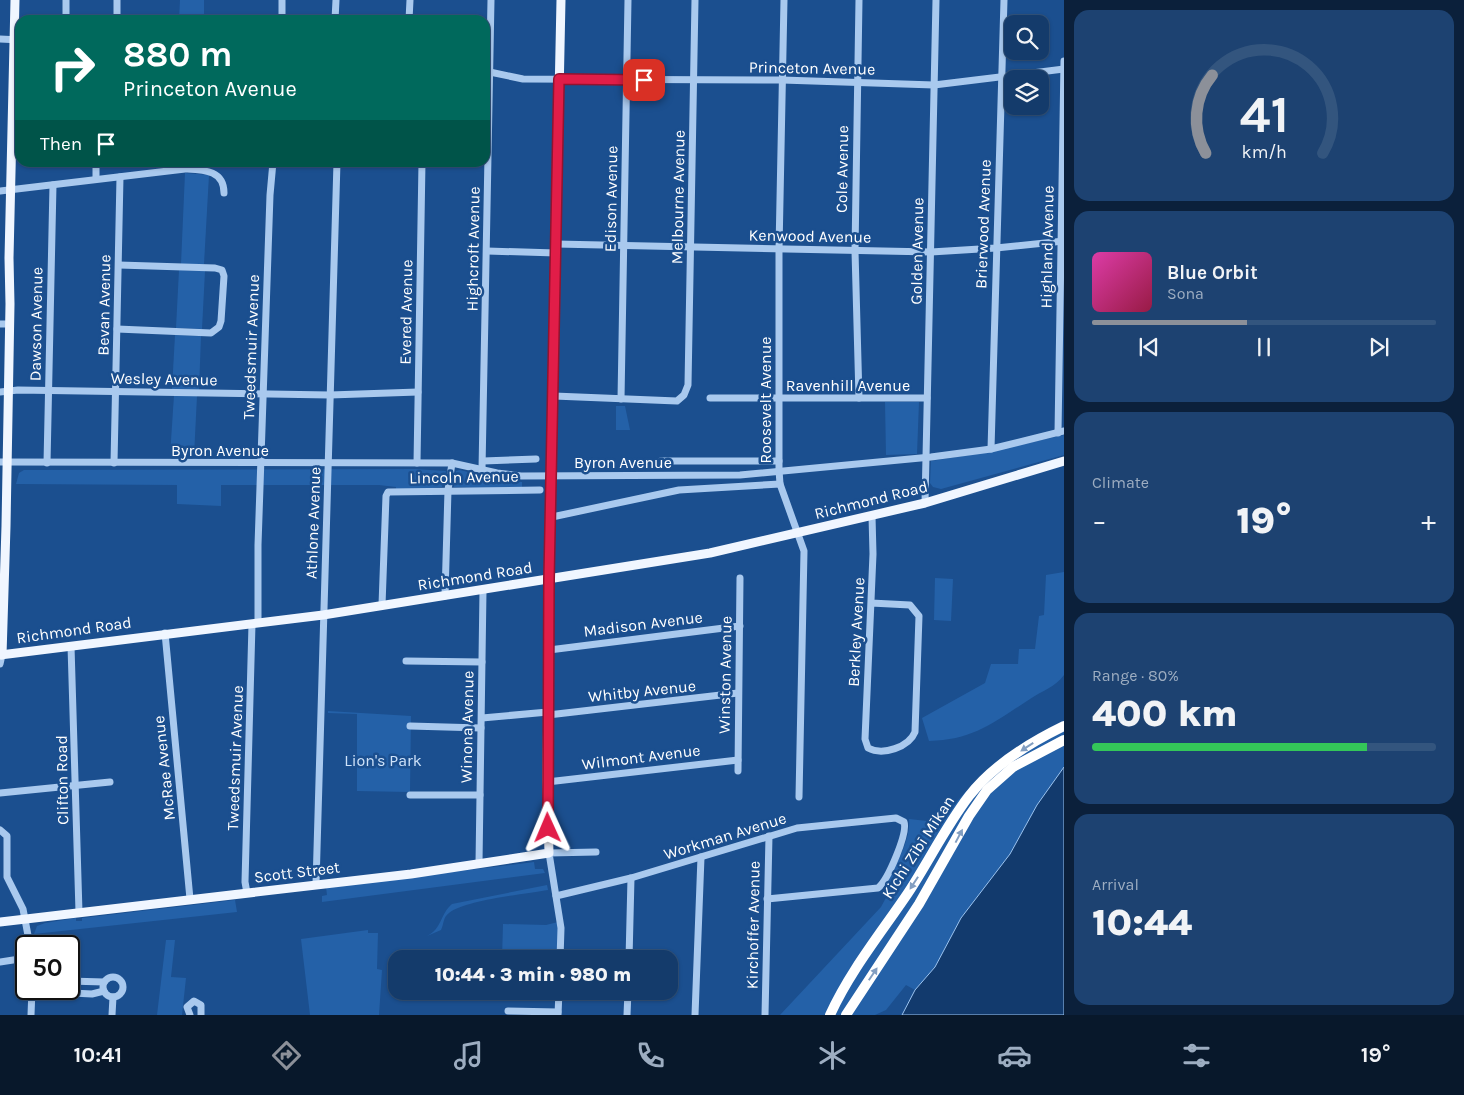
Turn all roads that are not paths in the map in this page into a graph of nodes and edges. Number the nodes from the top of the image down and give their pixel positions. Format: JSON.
{"nodes":[{"id":1,"x":15,"y":0,"type":"edge"},
{"id":2,"x":66,"y":0,"type":"edge"},
{"id":3,"x":117,"y":0,"type":"edge"},
{"id":4,"x":282,"y":0,"type":"edge"},
{"id":5,"x":336,"y":0,"type":"edge"},
{"id":6,"x":410,"y":0,"type":"edge"},
{"id":7,"x":491,"y":0,"type":"edge"},
{"id":8,"x":561,"y":0,"type":"edge"},
{"id":9,"x":628,"y":0,"type":"edge"},
{"id":10,"x":695,"y":0,"type":"edge"},
{"id":11,"x":784,"y":0,"type":"edge"},
{"id":12,"x":859,"y":0,"type":"edge"},
{"id":13,"x":936,"y":0,"type":"edge"},
{"id":14,"x":1004,"y":0,"type":"edge"},
{"id":15,"x":16,"y":15,"type":"edge"},
{"id":16,"x":66,"y":15,"type":"edge"},
{"id":17,"x":117,"y":15,"type":"edge"},
{"id":18,"x":282,"y":15,"type":"edge"},
{"id":19,"x":334,"y":15,"type":"edge"},
{"id":20,"x":409,"y":15,"type":"edge"},
{"id":21,"x":490,"y":18,"type":"edge"},
{"id":22,"x":0,"y":39,"type":"edge"},
{"id":23,"x":15,"y":40,"type":"edge"},
{"id":24,"x":1064,"y":61,"type":"edge"},
{"id":25,"x":1064,"y":69,"type":"edge"},
{"id":26,"x":490,"y":73,"type":"edge"},
{"id":27,"x":1002,"y":76,"type":"junction"},
{"id":28,"x":559,"y":79,"type":"junction"},
{"id":29,"x":627,"y":79,"type":"junction"},
{"id":30,"x":782,"y":80,"type":"junction"},
{"id":31,"x":694,"y":81,"type":"junction"},
{"id":32,"x":857,"y":84,"type":"junction"},
{"id":33,"x":934,"y":84,"type":"junction"},
{"id":34,"x":15,"y":100,"type":"edge"},
{"id":35,"x":96,"y":167,"type":"edge"},
{"id":36,"x":184,"y":167,"type":"edge"},
{"id":37,"x":194,"y":167,"type":"edge"},
{"id":38,"x":273,"y":167,"type":"edge"},
{"id":39,"x":337,"y":167,"type":"edge"},
{"id":40,"x":422,"y":167,"type":"edge"},
{"id":41,"x":487,"y":167,"type":"edge"},
{"id":42,"x":120,"y":176,"type":"junction"},
{"id":43,"x":96,"y":178,"type":"junction"},
{"id":44,"x":53,"y":185,"type":"junction"},
{"id":45,"x":12,"y":190,"type":"junction"},
{"id":46,"x":0,"y":192,"type":"edge"},
{"id":47,"x":224,"y":193,"type":"dead end"},
{"id":48,"x":1062,"y":241,"type":"edge"},
{"id":49,"x":624,"y":246,"type":"junction"},
{"id":50,"x":691,"y":246,"type":"junction"},
{"id":51,"x":996,"y":248,"type":"junction"},
{"id":52,"x":556,"y":249,"type":"junction"},
{"id":53,"x":778,"y":249,"type":"junction"},
{"id":54,"x":487,"y":251,"type":"junction"},
{"id":55,"x":855,"y":251,"type":"junction"},
{"id":56,"x":931,"y":252,"type":"junction"},
{"id":57,"x":5,"y":258,"type":"edge"},
{"id":58,"x":118,"y":264,"type":"junction"},
{"id":59,"x":0,"y":324,"type":"edge"},
{"id":60,"x":10,"y":324,"type":"junction"},
{"id":61,"x":117,"y":329,"type":"junction"},
{"id":62,"x":49,"y":390,"type":"junction"},
{"id":63,"x":116,"y":391,"type":"junction"},
{"id":64,"x":4,"y":392,"type":"edge"},
{"id":65,"x":418,"y":392,"type":"junction"},
{"id":66,"x":264,"y":394,"type":"junction"},
{"id":67,"x":330,"y":395,"type":"junction"},
{"id":68,"x":554,"y":396,"type":"junction"},
{"id":69,"x":710,"y":398,"type":"dead end"},
{"id":70,"x":779,"y":398,"type":"junction"},
{"id":71,"x":859,"y":398,"type":"junction"},
{"id":72,"x":927,"y":398,"type":"junction"},
{"id":73,"x":621,"y":399,"type":"junction"},
{"id":74,"x":1061,"y":432,"type":"edge"},
{"id":75,"x":991,"y":449,"type":"junction"},
{"id":76,"x":926,"y":458,"type":"junction"},
{"id":77,"x":536,"y":459,"type":"dead end"},
{"id":78,"x":483,"y":461,"type":"junction"},
{"id":79,"x":661,"y":461,"type":"dead end"},
{"id":80,"x":779,"y":461,"type":"junction"},
{"id":81,"x":1064,"y":461,"type":"edge"},
{"id":82,"x":4,"y":462,"type":"edge"},
{"id":83,"x":416,"y":462,"type":"junction"},
{"id":84,"x":47,"y":463,"type":"junction"},
{"id":85,"x":114,"y":463,"type":"junction"},
{"id":86,"x":452,"y":463,"type":"junction"},
{"id":87,"x":261,"y":464,"type":"junction"},
{"id":88,"x":328,"y":464,"type":"junction"},
{"id":89,"x":482,"y":469,"type":"junction"},
{"id":90,"x":779,"y":470,"type":"junction"},
{"id":91,"x":552,"y":476,"type":"junction"},
{"id":92,"x":780,"y":484,"type":"junction"},
{"id":93,"x":448,"y":490,"type":"junction"},
{"id":94,"x":540,"y":490,"type":"dead end"},
{"id":95,"x":925,"y":503,"type":"junction"},
{"id":96,"x":872,"y":516,"type":"junction"},
{"id":97,"x":552,"y":518,"type":"junction"},
{"id":98,"x":3,"y":526,"type":"edge"},
{"id":99,"x":797,"y":534,"type":"junction"},
{"id":100,"x":740,"y":578,"type":"dead end"},
{"id":101,"x":549,"y":579,"type":"junction"},
{"id":102,"x":2,"y":591,"type":"edge"},
{"id":103,"x":483,"y":591,"type":"junction"},
{"id":104,"x":445,"y":596,"type":"junction"},
{"id":105,"x":871,"y":603,"type":"junction"},
{"id":106,"x":382,"y":605,"type":"junction"},
{"id":107,"x":323,"y":615,"type":"junction"},
{"id":108,"x":255,"y":624,"type":"junction"},
{"id":109,"x":740,"y":626,"type":"junction"},
{"id":110,"x":165,"y":633,"type":"junction"},
{"id":111,"x":71,"y":646,"type":"junction"},
{"id":112,"x":549,"y":650,"type":"junction"},
{"id":113,"x":1,"y":658,"type":"edge"},
{"id":114,"x":406,"y":661,"type":"dead end"},
{"id":115,"x":482,"y":662,"type":"junction"},
{"id":116,"x":738,"y":694,"type":"junction"},
{"id":117,"x":548,"y":714,"type":"junction"},
{"id":118,"x":482,"y":718,"type":"junction"},
{"id":119,"x":410,"y":726,"type":"dead end"},
{"id":120,"x":1064,"y":726,"type":"edge"},
{"id":121,"x":482,"y":728,"type":"junction"},
{"id":122,"x":1064,"y":740,"type":"edge"},
{"id":123,"x":738,"y":760,"type":"junction"},
{"id":124,"x":738,"y":771,"type":"dead end"},
{"id":125,"x":110,"y":782,"type":"dead end"},
{"id":126,"x":547,"y":782,"type":"junction"},
{"id":127,"x":76,"y":785,"type":"junction"},
{"id":128,"x":0,"y":793,"type":"edge"},
{"id":129,"x":410,"y":795,"type":"dead end"},
{"id":130,"x":480,"y":795,"type":"junction"},
{"id":131,"x":799,"y":797,"type":"dead end"},
{"id":132,"x":0,"y":830,"type":"edge"},
{"id":133,"x":769,"y":836,"type":"junction"},
{"id":134,"x":596,"y":852,"type":"dead end"},
{"id":135,"x":549,"y":853,"type":"junction"},
{"id":136,"x":701,"y":857,"type":"junction"},
{"id":137,"x":479,"y":863,"type":"junction"},
{"id":138,"x":3,"y":871,"type":"edge"},
{"id":139,"x":631,"y":878,"type":"junction"},
{"id":140,"x":316,"y":884,"type":"junction"},
{"id":141,"x":247,"y":893,"type":"junction"},
{"id":142,"x":556,"y":896,"type":"junction"},
{"id":143,"x":190,"y":899,"type":"junction"},
{"id":144,"x":767,"y":899,"type":"junction"},
{"id":145,"x":79,"y":912,"type":"junction"},
{"id":146,"x":24,"y":919,"type":"junction"},
{"id":147,"x":0,"y":922,"type":"edge"},
{"id":148,"x":27,"y":935,"type":"edge"},
{"id":149,"x":560,"y":950,"type":"edge"},
{"id":150,"x":629,"y":950,"type":"edge"},
{"id":151,"x":15,"y":960,"type":"edge"},
{"id":152,"x":0,"y":962,"type":"edge"},
{"id":153,"x":80,"y":981,"type":"edge"},
{"id":154,"x":104,"y":982,"type":"junction"},
{"id":155,"x":104,"y":991,"type":"junction"},
{"id":156,"x":80,"y":993,"type":"edge"},
{"id":157,"x":113,"y":997,"type":"junction"},
{"id":158,"x":32,"y":1000,"type":"edge"},
{"id":159,"x":559,"y":1000,"type":"edge"},
{"id":160,"x":628,"y":1000,"type":"edge"},
{"id":161,"x":508,"y":1011,"type":"dead end"},
{"id":162,"x":558,"y":1014,"type":"edge"},
{"id":163,"x":31,"y":1015,"type":"edge"},
{"id":164,"x":112,"y":1015,"type":"edge"},
{"id":165,"x":190,"y":1015,"type":"edge"},
{"id":166,"x":201,"y":1015,"type":"edge"},
{"id":167,"x":627,"y":1015,"type":"edge"},
{"id":168,"x":695,"y":1015,"type":"edge"},
{"id":169,"x":765,"y":1015,"type":"edge"},
{"id":170,"x":830,"y":1015,"type":"edge"},
{"id":171,"x":846,"y":1015,"type":"edge"}],
"edges":[{"from":1,"to":15,"type":"main road"},
{"from":2,"to":16,"type":"street"},
{"from":3,"to":17,"type":"street"},
{"from":4,"to":18,"type":"street"},
{"from":5,"to":19,"type":"street"},
{"from":6,"to":20,"type":"street"},
{"from":7,"to":21,"type":"street","name":"Highcroft Avenue"},
{"from":8,"to":28,"type":"main road"},
{"from":9,"to":29,"type":"street","name":"Edison Avenue"},
{"from":10,"to":31,"type":"street","name":"Melbourne Avenue"},
{"from":11,"to":30,"type":"street","name":"Roosevelt Avenue"},
{"from":12,"to":32,"type":"street","name":"Cole Avenue"},
{"from":13,"to":33,"type":"street","name":"Golden Avenue"},
{"from":14,"to":27,"type":"street","name":"Brierwood Avenue"},
{"from":22,"to":23,"type":"street"},
{"from":24,"to":25,"type":"street","name":"Highland Avenue"},
{"from":25,"to":27,"type":"street","name":"Princeton Avenue"},
{"from":25,"to":48,"type":"street","name":"Highland Avenue"},
{"from":26,"to":28,"type":"street","name":"Princeton Avenue"},
{"from":27,"to":33,"type":"street","name":"Princeton Avenue"},
{"from":27,"to":51,"type":"street","name":"Brierwood Avenue"},
{"from":28,"to":29,"type":"street","name":"Princeton Avenue"},
{"from":28,"to":52,"type":"main road"},
{"from":29,"to":31,"type":"street","name":"Princeton Avenue"},
{"from":29,"to":49,"type":"street","name":"Edison Avenue"},
{"from":30,"to":31,"type":"street","name":"Princeton Avenue"},
{"from":30,"to":32,"type":"street","name":"Princeton Avenue"},
{"from":30,"to":53,"type":"street","name":"Roosevelt Avenue"},
{"from":31,"to":50,"type":"street","name":"Melbourne Avenue"},
{"from":32,"to":33,"type":"street","name":"Princeton Avenue"},
{"from":32,"to":55,"type":"street","name":"Cole Avenue"},
{"from":33,"to":56,"type":"street","name":"Golden Avenue"},
{"from":34,"to":45,"type":"main road"},
{"from":35,"to":43,"type":"street"},
{"from":36,"to":42,"type":"street"},
{"from":37,"to":47,"type":"street"},
{"from":38,"to":66,"type":"street","name":"Tweedsmuir Avenue"},
{"from":39,"to":67,"type":"street","name":"Athlone Avenue"},
{"from":40,"to":65,"type":"street","name":"Evered Avenue"},
{"from":41,"to":54,"type":"street","name":"Highcroft Avenue"},
{"from":42,"to":43,"type":"street"},
{"from":42,"to":58,"type":"street","name":"Bevan Avenue"},
{"from":43,"to":44,"type":"street"},
{"from":44,"to":45,"type":"street"},
{"from":44,"to":62,"type":"street","name":"Dawson Avenue"},
{"from":45,"to":46,"type":"street"},
{"from":45,"to":57,"type":"main road"},
{"from":48,"to":51,"type":"street","name":"Kenwood Avenue"},
{"from":48,"to":74,"type":"street","name":"Highland Avenue"},
{"from":49,"to":50,"type":"street","name":"Kenwood Avenue"},
{"from":49,"to":52,"type":"street","name":"Kenwood Avenue"},
{"from":49,"to":73,"type":"street","name":"Edison Avenue"},
{"from":50,"to":53,"type":"street","name":"Kenwood Avenue"},
{"from":50,"to":73,"type":"street","name":"Melbourne Avenue"},
{"from":51,"to":56,"type":"street","name":"Kenwood Avenue"},
{"from":51,"to":75,"type":"street","name":"Brierwood Avenue"},
{"from":52,"to":54,"type":"street","name":"Kenwood Avenue"},
{"from":52,"to":68,"type":"main road"},
{"from":53,"to":55,"type":"street","name":"Kenwood Avenue"},
{"from":53,"to":70,"type":"street","name":"Roosevelt Avenue"},
{"from":54,"to":78,"type":"street","name":"Highcroft Avenue"},
{"from":55,"to":56,"type":"street","name":"Kenwood Avenue"},
{"from":55,"to":71,"type":"street","name":"Cole Avenue"},
{"from":56,"to":72,"type":"street","name":"Golden Avenue"},
{"from":57,"to":60,"type":"main road"},
{"from":58,"to":61,"type":"street","name":"Bevan Avenue"},
{"from":58,"to":61,"type":"street"},
{"from":59,"to":60,"type":"street"},
{"from":60,"to":64,"type":"main road"},
{"from":61,"to":63,"type":"street","name":"Bevan Avenue"},
{"from":62,"to":63,"type":"street","name":"Wesley Avenue"},
{"from":62,"to":64,"type":"street","name":"Wesley Avenue"},
{"from":62,"to":84,"type":"street","name":"Dawson Avenue"},
{"from":63,"to":66,"type":"street","name":"Wesley Avenue"},
{"from":63,"to":85,"type":"street","name":"Bevan Avenue"},
{"from":64,"to":82,"type":"main road"},
{"from":65,"to":67,"type":"street","name":"Wesley Avenue"},
{"from":65,"to":83,"type":"street","name":"Evered Avenue"},
{"from":66,"to":67,"type":"street","name":"Wesley Avenue"},
{"from":66,"to":87,"type":"street","name":"Tweedsmuir Avenue"},
{"from":67,"to":88,"type":"street","name":"Athlone Avenue"},
{"from":68,"to":73,"type":"street"},
{"from":68,"to":91,"type":"main road"},
{"from":69,"to":70,"type":"street","name":"Ravenhill Avenue"},
{"from":70,"to":71,"type":"street","name":"Ravenhill Avenue"},
{"from":70,"to":80,"type":"street","name":"Roosevelt Avenue"},
{"from":71,"to":72,"type":"street","name":"Ravenhill Avenue"},
{"from":72,"to":76,"type":"street","name":"Golden Avenue"},
{"from":74,"to":75,"type":"street","name":"Byron Avenue"},
{"from":75,"to":76,"type":"street","name":"Byron Avenue"},
{"from":76,"to":90,"type":"street","name":"Byron Avenue"},
{"from":76,"to":95,"type":"street","name":"Golden Avenue"},
{"from":77,"to":78,"type":"street"},
{"from":78,"to":89,"type":"street","name":"Highcroft Avenue"},
{"from":79,"to":80,"type":"street"},
{"from":80,"to":90,"type":"street","name":"Roosevelt Avenue"},
{"from":81,"to":95,"type":"main road","name":"Richmond Road"},
{"from":82,"to":84,"type":"street","name":"Byron Avenue"},
{"from":82,"to":98,"type":"main road"},
{"from":83,"to":86,"type":"street","name":"Byron Avenue"},
{"from":83,"to":88,"type":"street","name":"Byron Avenue"},
{"from":84,"to":85,"type":"street","name":"Byron Avenue"},
{"from":85,"to":87,"type":"street","name":"Byron Avenue"},
{"from":86,"to":89,"type":"street","name":"Byron Avenue"},
{"from":86,"to":93,"type":"street"},
{"from":87,"to":88,"type":"street","name":"Byron Avenue"},
{"from":87,"to":108,"type":"street","name":"Tweedsmuir Avenue"},
{"from":88,"to":107,"type":"street","name":"Athlone Avenue"},
{"from":89,"to":91,"type":"street","name":"Byron Avenue"},
{"from":90,"to":91,"type":"street","name":"Byron Avenue"},
{"from":90,"to":92,"type":"street","name":"Roosevelt Avenue"},
{"from":91,"to":97,"type":"main road"},
{"from":92,"to":97,"type":"street"},
{"from":92,"to":99,"type":"street","name":"Roosevelt Avenue"},
{"from":93,"to":94,"type":"street","name":"Lincoln Avenue"},
{"from":93,"to":104,"type":"street"},
{"from":93,"to":106,"type":"street","name":"Lincoln Avenue"},
{"from":95,"to":96,"type":"main road","name":"Richmond Road"},
{"from":96,"to":99,"type":"main road","name":"Richmond Road"},
{"from":96,"to":105,"type":"street","name":"Berkley Avenue"},
{"from":97,"to":101,"type":"main road"},
{"from":98,"to":102,"type":"main road"},
{"from":99,"to":101,"type":"main road","name":"Richmond Road"},
{"from":99,"to":131,"type":"street","name":"Roosevelt Avenue"},
{"from":100,"to":109,"type":"street","name":"Winston Avenue"},
{"from":101,"to":103,"type":"main road","name":"Richmond Road"},
{"from":101,"to":112,"type":"main road"},
{"from":102,"to":113,"type":"main road"},
{"from":103,"to":104,"type":"main road","name":"Richmond Road"},
{"from":103,"to":115,"type":"street","name":"Winona Avenue"},
{"from":104,"to":106,"type":"main road","name":"Richmond Road"},
{"from":105,"to":105,"type":"street","name":"Berkley Avenue"},
{"from":106,"to":107,"type":"main road","name":"Richmond Road"},
{"from":107,"to":108,"type":"main road","name":"Richmond Road"},
{"from":107,"to":140,"type":"street","name":"Athlone Avenue"},
{"from":108,"to":110,"type":"main road","name":"Richmond Road"},
{"from":108,"to":141,"type":"street","name":"Tweedsmuir Avenue"},
{"from":109,"to":112,"type":"street","name":"Madison Avenue"},
{"from":109,"to":116,"type":"street","name":"Winston Avenue"},
{"from":110,"to":111,"type":"main road","name":"Richmond Road"},
{"from":110,"to":143,"type":"street","name":"McRae Avenue"},
{"from":111,"to":113,"type":"main road","name":"Richmond Road"},
{"from":111,"to":127,"type":"street","name":"Clifton Road"},
{"from":112,"to":117,"type":"main road"},
{"from":114,"to":115,"type":"street"},
{"from":115,"to":118,"type":"street","name":"Winona Avenue"},
{"from":116,"to":117,"type":"street","name":"Whitby Avenue"},
{"from":116,"to":123,"type":"street","name":"Winston Avenue"},
{"from":117,"to":118,"type":"street","name":"Whitby Avenue"},
{"from":117,"to":126,"type":"main road"},
{"from":118,"to":121,"type":"street","name":"Winona Avenue"},
{"from":119,"to":121,"type":"street"},
{"from":120,"to":170,"type":"highway","name":"Kichi Zībī Mīkan","one_way":true},
{"from":121,"to":130,"type":"street","name":"Winona Avenue"},
{"from":171,"to":122,"type":"highway","name":"Kichi Zībī Mīkan","one_way":true},
{"from":123,"to":124,"type":"street","name":"Winston Avenue"},
{"from":123,"to":126,"type":"street","name":"Wilmont Avenue"},
{"from":125,"to":127,"type":"street"},
{"from":126,"to":135,"type":"main road"},
{"from":127,"to":128,"type":"street"},
{"from":127,"to":145,"type":"street","name":"Clifton Road"},
{"from":129,"to":130,"type":"street"},
{"from":130,"to":137,"type":"street","name":"Winona Avenue"},
{"from":132,"to":138,"type":"street"},
{"from":133,"to":136,"type":"street","name":"Workman Avenue"},
{"from":133,"to":144,"type":"street","name":"Kirchoffer Avenue"},
{"from":133,"to":144,"type":"street","name":"Workman Avenue"},
{"from":134,"to":135,"type":"street","name":"Scott Street"},
{"from":135,"to":137,"type":"main road","name":"Scott Street"},
{"from":135,"to":142,"type":"street"},
{"from":136,"to":139,"type":"street","name":"Workman Avenue"},
{"from":136,"to":168,"type":"street"},
{"from":137,"to":140,"type":"main road","name":"Scott Street"},
{"from":138,"to":146,"type":"street"},
{"from":139,"to":142,"type":"street","name":"Workman Avenue"},
{"from":139,"to":150,"type":"street"},
{"from":140,"to":141,"type":"main road","name":"Scott Street"},
{"from":141,"to":143,"type":"main road","name":"Scott Street"},
{"from":142,"to":149,"type":"street"},
{"from":143,"to":145,"type":"main road","name":"Scott Street"},
{"from":144,"to":169,"type":"street","name":"Kirchoffer Avenue"},
{"from":145,"to":146,"type":"main road","name":"Scott Street"},
{"from":146,"to":147,"type":"main road","name":"Scott Street"},
{"from":146,"to":148,"type":"street"},
{"from":151,"to":152,"type":"street"},
{"from":153,"to":154,"type":"street"},
{"from":154,"to":155,"type":"street"},
{"from":154,"to":157,"type":"street"},
{"from":155,"to":156,"type":"street"},
{"from":155,"to":157,"type":"street"},
{"from":157,"to":164,"type":"street"},
{"from":158,"to":163,"type":"street"},
{"from":159,"to":162,"type":"street"},
{"from":160,"to":167,"type":"street"},
{"from":161,"to":162,"type":"street"},
{"from":165,"to":166,"type":"street"}]}
